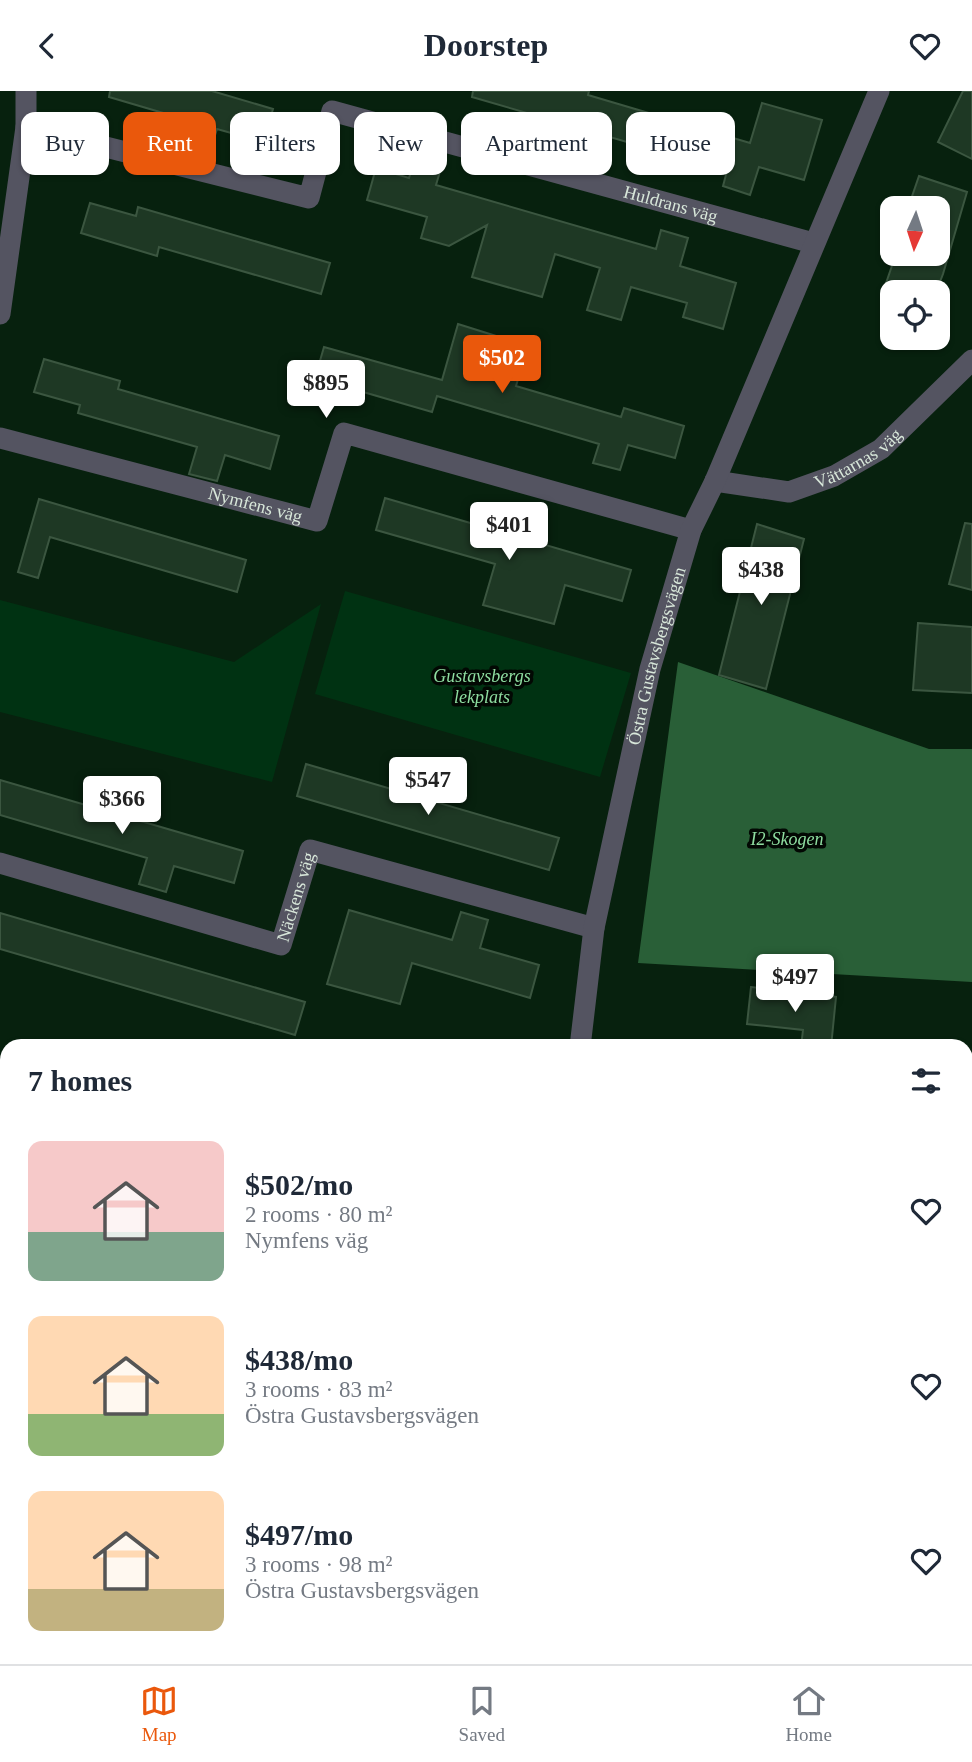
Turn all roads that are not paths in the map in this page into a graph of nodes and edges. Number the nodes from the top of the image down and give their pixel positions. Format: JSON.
{"nodes":[{"id":1,"x":26,"y":91,"type":"edge"},
{"id":2,"x":879,"y":91,"type":"edge"},
{"id":3,"x":26,"y":112,"type":"edge"},
{"id":4,"x":109,"y":148,"type":"edge"},
{"id":5,"x":21,"y":163,"type":"edge"},
{"id":6,"x":813,"y":243,"type":"junction"},
{"id":7,"x":0,"y":314,"type":"edge"},
{"id":8,"x":972,"y":360,"type":"edge"},
{"id":9,"x":0,"y":438,"type":"edge"},
{"id":10,"x":715,"y":481,"type":"junction"},
{"id":11,"x":691,"y":530,"type":"junction"},
{"id":12,"x":0,"y":863,"type":"edge"},
{"id":13,"x":594,"y":928,"type":"junction"},
{"id":14,"x":581,"y":1039,"type":"edge"}],
"edges":[{"from":1,"to":3,"type":"street"},
{"from":2,"to":6,"type":"street","name":"Östra Gustavsbergsvägen"},
{"from":4,"to":6,"type":"street","name":"Huldrans väg"},
{"from":5,"to":7,"type":"street"},
{"from":6,"to":10,"type":"street","name":"Östra Gustavsbergsvägen"},
{"from":8,"to":10,"type":"street","name":"Vättarnas väg"},
{"from":9,"to":11,"type":"street","name":"Nymfens väg"},
{"from":10,"to":11,"type":"street","name":"Östra Gustavsbergsvägen"},
{"from":11,"to":13,"type":"street","name":"Östra Gustavsbergsvägen"},
{"from":12,"to":13,"type":"street","name":"Näckens väg"},
{"from":13,"to":14,"type":"street","name":"Östra Gustavsbergsvägen"}]}
